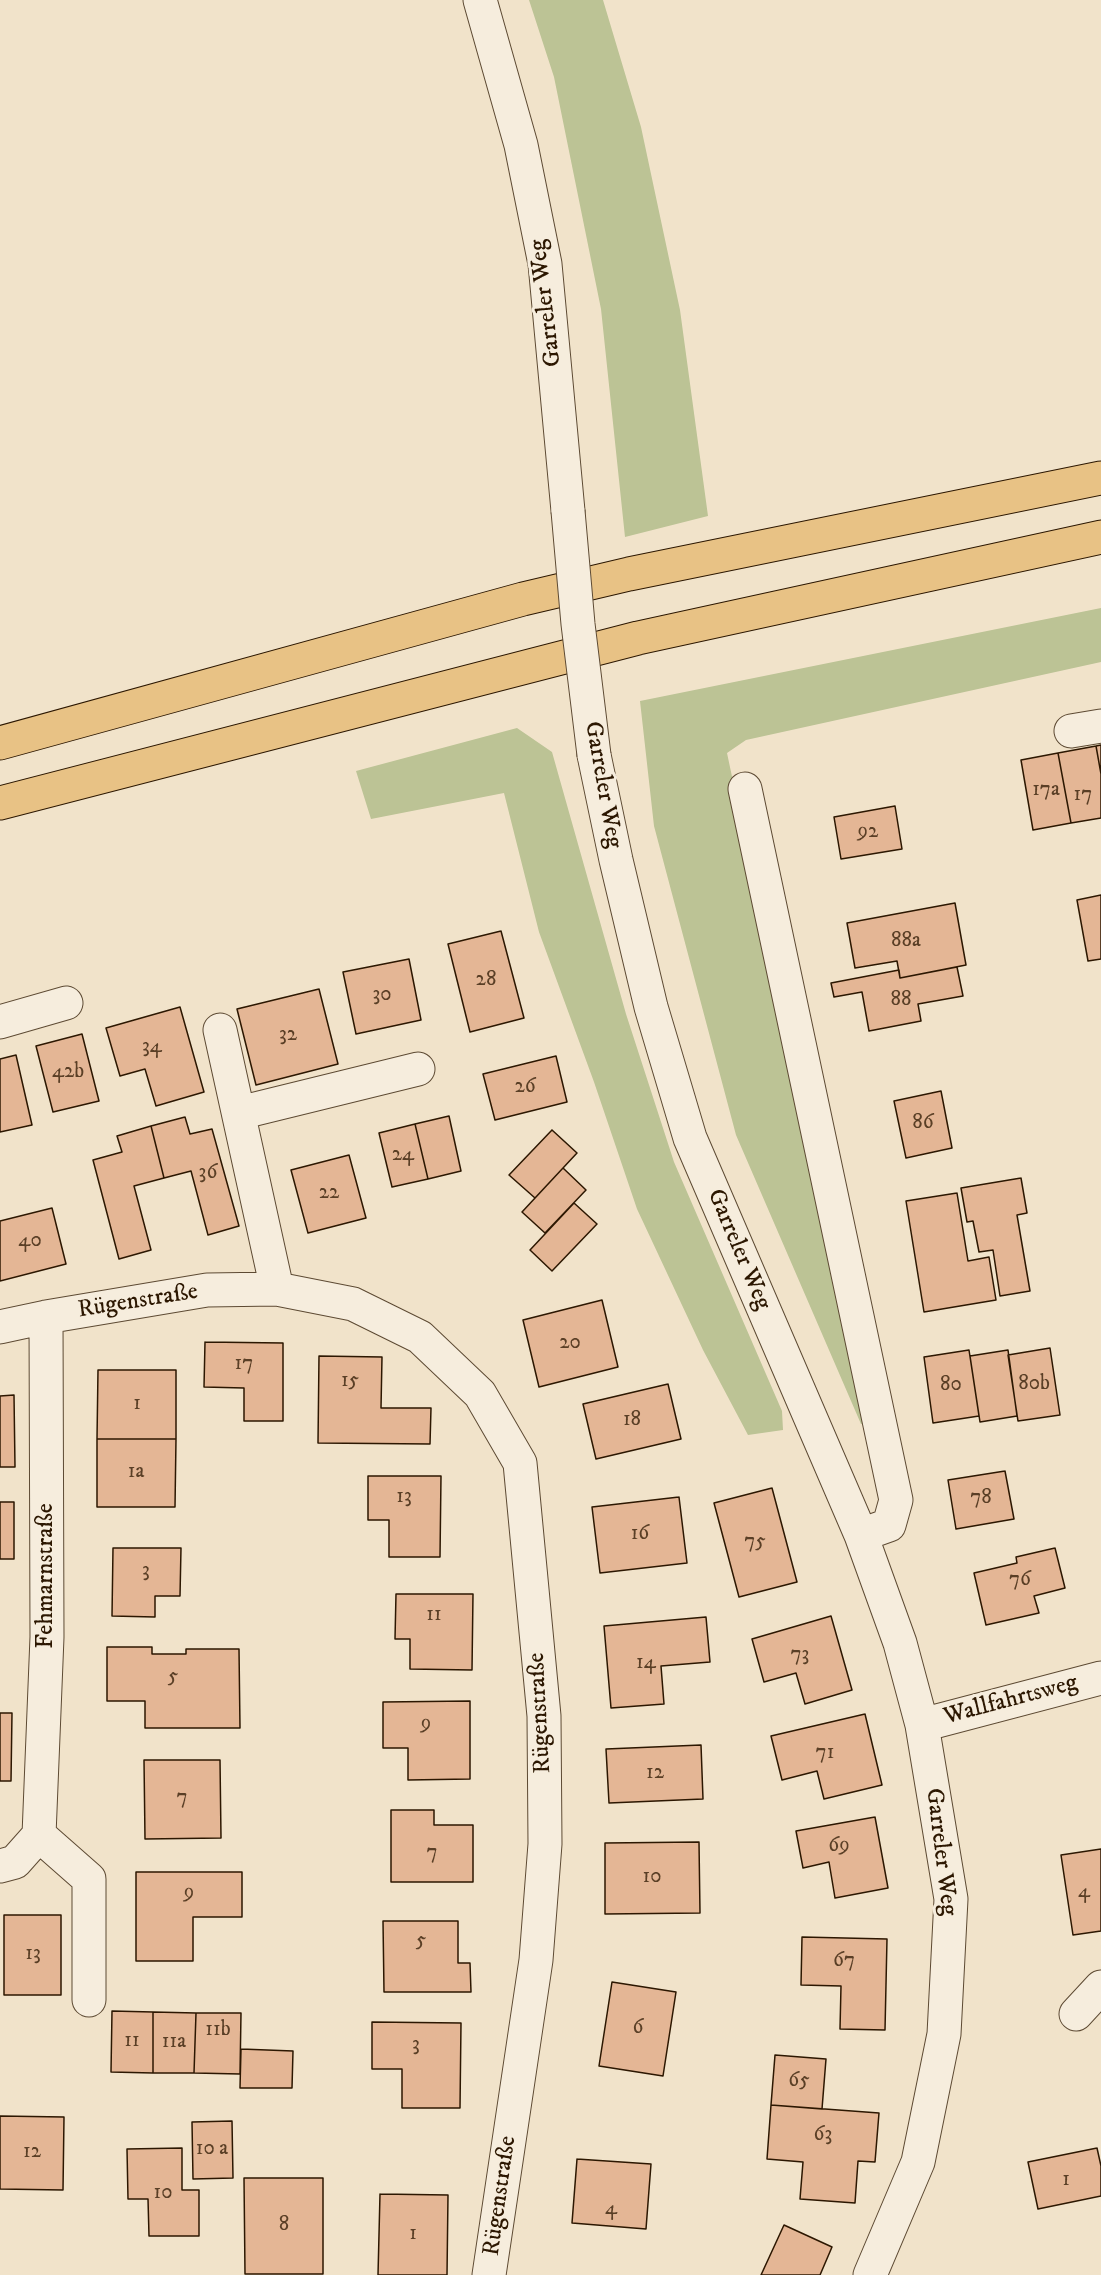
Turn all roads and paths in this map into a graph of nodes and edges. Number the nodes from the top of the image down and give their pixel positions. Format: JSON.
{"nodes":[{"id":1,"x":480,"y":0,"type":"edge"},
{"id":2,"x":1101,"y":478,"type":"edge"},
{"id":3,"x":1101,"y":537,"type":"edge"},
{"id":4,"x":0,"y":743,"type":"edge"},
{"id":5,"x":745,"y":789,"type":"dead end"},
{"id":6,"x":0,"y":803,"type":"edge"},
{"id":7,"x":66,"y":1003,"type":"dead end"},
{"id":8,"x":0,"y":1022,"type":"edge"},
{"id":9,"x":219,"y":1030,"type":"dead end"},
{"id":10,"x":418,"y":1069,"type":"dead end"},
{"id":11,"x":239,"y":1113,"type":"junction"},
{"id":12,"x":277,"y":1289,"type":"junction"},
{"id":13,"x":46,"y":1317,"type":"junction"},
{"id":14,"x":0,"y":1327,"type":"edge"},
{"id":15,"x":861,"y":1535,"type":"junction"},
{"id":16,"x":1101,"y":1678,"type":"edge"},
{"id":17,"x":922,"y":1725,"type":"junction"},
{"id":18,"x":39,"y":1835,"type":"junction"},
{"id":19,"x":0,"y":1866,"type":"edge"},
{"id":20,"x":1101,"y":1987,"type":"edge"},
{"id":21,"x":89,"y":2000,"type":"dead end"},
{"id":22,"x":1076,"y":2014,"type":"dead end"},
{"id":23,"x":489,"y":2275,"type":"edge"},
{"id":24,"x":870,"y":2275,"type":"edge"}],
"edges":[{"from":1,"to":15,"type":"street","name":"Garreler Weg","bridge":true},
{"from":2,"to":4,"type":"highway"},
{"from":3,"to":6,"type":"highway"},
{"from":5,"to":15,"type":"street"},
{"from":7,"to":8,"type":"street"},
{"from":9,"to":11,"type":"street"},
{"from":10,"to":11,"type":"street"},
{"from":11,"to":12,"type":"street"},
{"from":12,"to":13,"type":"street","name":"Rügenstraße"},
{"from":12,"to":23,"type":"street","name":"Rügenstraße"},
{"from":13,"to":14,"type":"street","name":"Rügenstraße"},
{"from":13,"to":18,"type":"street","name":"Fehmarnstraße"},
{"from":15,"to":17,"type":"street","name":"Garreler Weg"},
{"from":16,"to":17,"type":"street","name":"Wallfahrtsweg"},
{"from":17,"to":24,"type":"street","name":"Garreler Weg"},
{"from":18,"to":19,"type":"street"},
{"from":18,"to":21,"type":"street"},
{"from":20,"to":22,"type":"street"}]}
